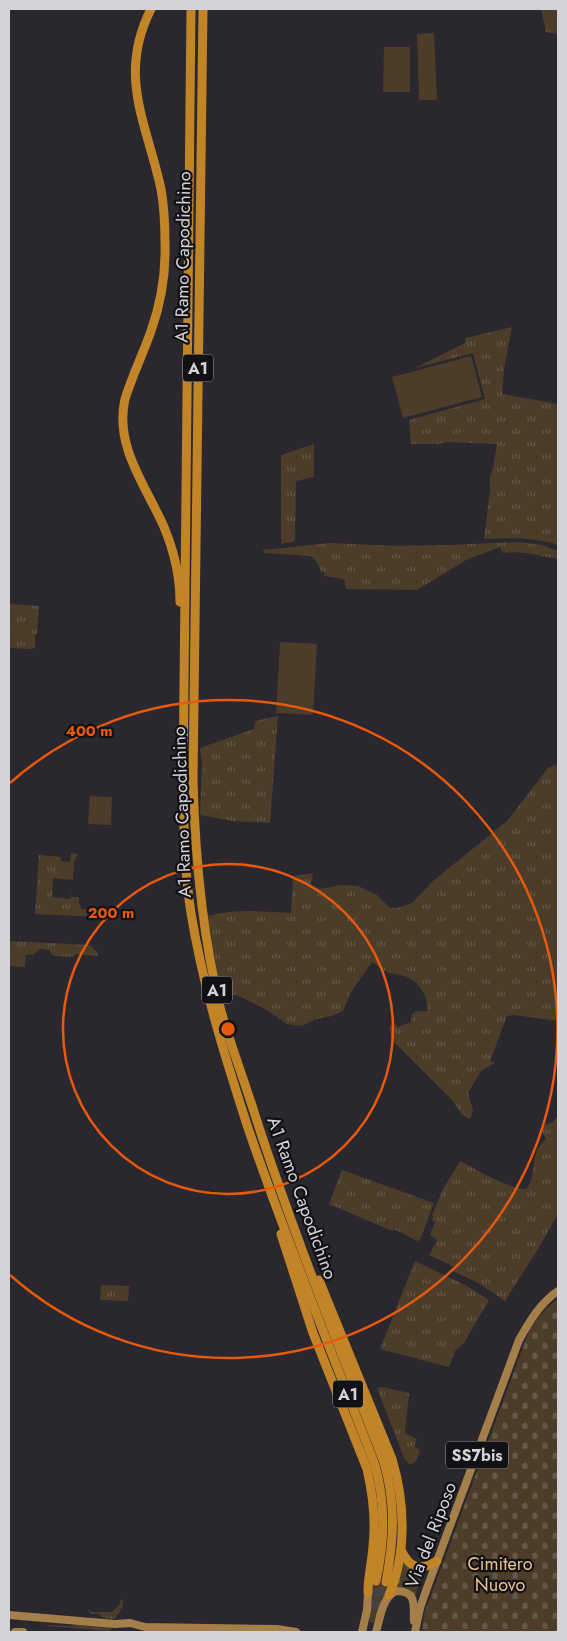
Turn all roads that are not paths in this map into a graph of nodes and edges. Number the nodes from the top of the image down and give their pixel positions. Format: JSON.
{"nodes":[{"id":1,"x":150,"y":9,"type":"edge"},
{"id":2,"x":191,"y":9,"type":"edge"},
{"id":3,"x":203,"y":9,"type":"edge"},
{"id":4,"x":184,"y":724,"type":"junction"},
{"id":5,"x":278,"y":1214,"type":"junction"},
{"id":6,"x":298,"y":1242,"type":"junction"},
{"id":7,"x":558,"y":1291,"type":"edge"},
{"id":8,"x":401,"y":1550,"type":"junction"},
{"id":9,"x":437,"y":1561,"type":"junction"},
{"id":10,"x":376,"y":1581,"type":"tunnel mouth"},
{"id":11,"x":386,"y":1582,"type":"tunnel mouth"},
{"id":12,"x":368,"y":1592,"type":"joint"},
{"id":13,"x":389,"y":1595,"type":"junction"},
{"id":14,"x":9,"y":1615,"type":"edge"},
{"id":15,"x":366,"y":1617,"type":"junction"},
{"id":16,"x":380,"y":1620,"type":"junction"},
{"id":17,"x":124,"y":1624,"type":"junction"},
{"id":18,"x":136,"y":1629,"type":"edge"},
{"id":19,"x":15,"y":1632,"type":"edge"},
{"id":20,"x":23,"y":1632,"type":"edge"},
{"id":21,"x":119,"y":1632,"type":"edge"},
{"id":22,"x":296,"y":1632,"type":"edge"},
{"id":23,"x":362,"y":1632,"type":"edge"},
{"id":24,"x":376,"y":1632,"type":"edge"},
{"id":25,"x":415,"y":1632,"type":"edge"}],
"edges":[{"from":1,"to":4,"type":"highway"},
{"from":2,"to":4,"type":"highway","name":"A1 Ramo Capodichino","number":"A1"},
{"from":3,"to":6,"type":"highway","name":"A1 Ramo Capodichino","number":"A1"},
{"from":4,"to":5,"type":"highway","name":"A1 Ramo Capodichino","number":"A1"},
{"from":5,"to":10,"type":"highway","name":"A1 Ramo Capodichino","number":"A1"},
{"from":5,"to":12,"type":"highway"},
{"from":6,"to":8,"type":"highway"},
{"from":6,"to":11,"type":"highway","name":"A1 Ramo Capodichino","number":"A1"},
{"from":7,"to":9,"type":"main road","name":"Via del Riposo","number":"SS7bis"},
{"from":8,"to":9,"type":"highway"},
{"from":8,"to":13,"type":"highway"},
{"from":9,"to":25,"type":"main road","name":"Via del Riposo","number":"SS7bis"},
{"from":12,"to":15,"type":"main road"},
{"from":13,"to":16,"type":"main road"},
{"from":13,"to":25,"type":"main road"},
{"from":14,"to":17,"type":"main road"},
{"from":15,"to":16,"type":"main road"},
{"from":15,"to":23,"type":"main road"},
{"from":16,"to":24,"type":"main road"},
{"from":17,"to":18,"type":"main road"},
{"from":17,"to":21,"type":"main road"},
{"from":18,"to":22,"type":"main road"},
{"from":19,"to":20,"type":"main road"}]}
